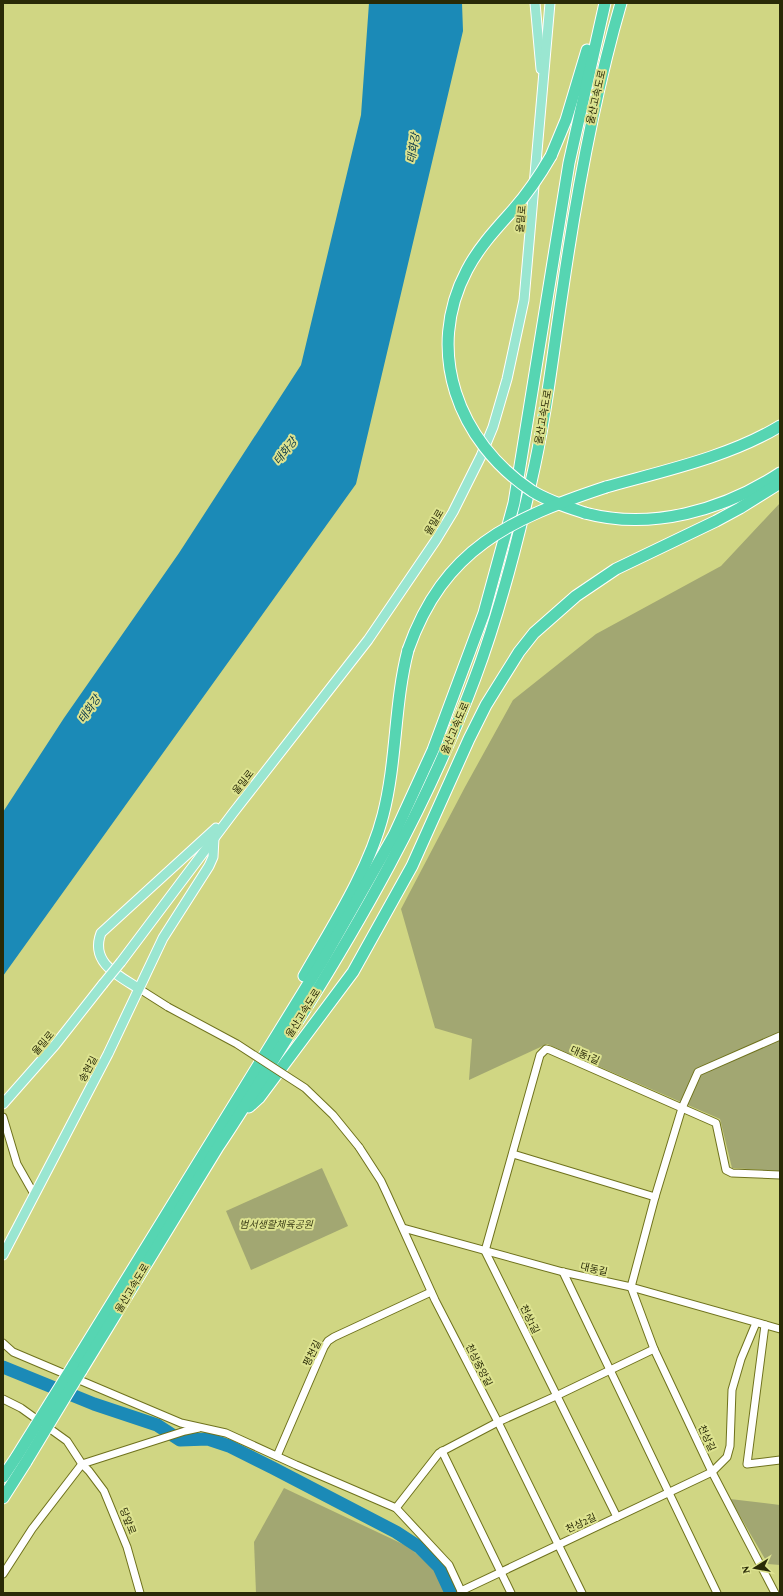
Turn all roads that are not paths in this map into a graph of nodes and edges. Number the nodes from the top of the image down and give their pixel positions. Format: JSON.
{"nodes":[{"id":1,"x":535,"y":3,"type":"edge"},
{"id":2,"x":550,"y":3,"type":"edge"},
{"id":3,"x":605,"y":3,"type":"edge"},
{"id":4,"x":621,"y":3,"type":"edge"},
{"id":5,"x":542,"y":104,"type":"junction"},
{"id":6,"x":780,"y":426,"type":"edge"},
{"id":7,"x":780,"y":473,"type":"edge"},
{"id":8,"x":780,"y":483,"type":"edge"},
{"id":9,"x":233,"y":813,"type":"junction"},
{"id":10,"x":214,"y":838,"type":"junction"},
{"id":11,"x":138,"y":988,"type":"junction"},
{"id":12,"x":299,"y":998,"type":"junction"},
{"id":13,"x":780,"y":1036,"type":"edge"},
{"id":14,"x":3,"y":1104,"type":"edge"},
{"id":15,"x":682,"y":1108,"type":"junction"},
{"id":16,"x":240,"y":1115,"type":"junction"},
{"id":17,"x":3,"y":1117,"type":"edge"},
{"id":18,"x":512,"y":1154,"type":"junction"},
{"id":19,"x":780,"y":1175,"type":"edge"},
{"id":20,"x":34,"y":1194,"type":"junction"},
{"id":21,"x":655,"y":1197,"type":"junction"},
{"id":22,"x":403,"y":1228,"type":"junction"},
{"id":23,"x":485,"y":1251,"type":"junction"},
{"id":24,"x":3,"y":1255,"type":"edge"},
{"id":25,"x":563,"y":1272,"type":"junction"},
{"id":26,"x":631,"y":1287,"type":"junction"},
{"id":27,"x":431,"y":1292,"type":"junction"},
{"id":28,"x":756,"y":1323,"type":"junction"},
{"id":29,"x":764,"y":1325,"type":"junction"},
{"id":30,"x":780,"y":1329,"type":"edge"},
{"id":31,"x":3,"y":1343,"type":"edge"},
{"id":32,"x":654,"y":1348,"type":"junction"},
{"id":33,"x":77,"y":1369,"type":"junction"},
{"id":34,"x":611,"y":1369,"type":"junction"},
{"id":35,"x":556,"y":1396,"type":"junction"},
{"id":36,"x":3,"y":1399,"type":"edge"},
{"id":37,"x":498,"y":1422,"type":"junction"},
{"id":38,"x":203,"y":1427,"type":"junction"},
{"id":39,"x":442,"y":1451,"type":"junction"},
{"id":40,"x":277,"y":1456,"type":"junction"},
{"id":41,"x":21,"y":1459,"type":"junction"},
{"id":42,"x":780,"y":1460,"type":"edge"},
{"id":43,"x":82,"y":1464,"type":"junction"},
{"id":44,"x":712,"y":1472,"type":"junction"},
{"id":45,"x":3,"y":1478,"type":"edge"},
{"id":46,"x":669,"y":1492,"type":"junction"},
{"id":47,"x":3,"y":1498,"type":"edge"},
{"id":48,"x":396,"y":1508,"type":"junction"},
{"id":49,"x":617,"y":1517,"type":"junction"},
{"id":50,"x":558,"y":1545,"type":"junction"},
{"id":51,"x":502,"y":1573,"type":"junction"},
{"id":52,"x":3,"y":1574,"type":"edge"},
{"id":53,"x":775,"y":1591,"type":"edge"},
{"id":54,"x":462,"y":1592,"type":"edge"},
{"id":55,"x":140,"y":1593,"type":"edge"},
{"id":56,"x":512,"y":1593,"type":"edge"},
{"id":57,"x":582,"y":1593,"type":"edge"},
{"id":58,"x":717,"y":1593,"type":"edge"},
{"id":59,"x":767,"y":1593,"type":"edge"}],
"edges":[{"from":1,"to":5,"type":"main road"},
{"from":2,"to":5,"type":"main road","name":"울밀로"},
{"from":3,"to":7,"type":"highway","bridge":true},
{"from":3,"to":12,"type":"highway","name":"울산고속도로"},
{"from":4,"to":16,"type":"highway","name":"울산고속도로"},
{"from":5,"to":9,"type":"main road","name":"울밀로"},
{"from":6,"to":12,"type":"highway","bridge":true},
{"from":8,"to":16,"type":"highway"},
{"from":9,"to":10,"type":"main road","name":"울밀로"},
{"from":9,"to":11,"type":"main road"},
{"from":10,"to":11,"type":"main road","name":"송현길"},
{"from":10,"to":14,"type":"main road","name":"울밀로","bridge":true},
{"from":11,"to":20,"type":"main road","name":"송현길"},
{"from":11,"to":22,"type":"street","name":"천상중앙길","bridge":true},
{"from":12,"to":33,"type":"highway","name":"울산고속도로"},
{"from":13,"to":15,"type":"street"},
{"from":15,"to":18,"type":"street","name":"대동1길"},
{"from":15,"to":19,"type":"street","name":"대동1길"},
{"from":15,"to":21,"type":"street"},
{"from":16,"to":33,"type":"highway","name":"울산고속도로"},
{"from":17,"to":20,"type":"street"},
{"from":18,"to":21,"type":"street"},
{"from":18,"to":23,"type":"street","name":"대동1길"},
{"from":20,"to":24,"type":"main road"},
{"from":21,"to":26,"type":"street"},
{"from":22,"to":23,"type":"street","name":"대동길"},
{"from":22,"to":27,"type":"street","name":"천상중앙길"},
{"from":23,"to":25,"type":"street","name":"대동길"},
{"from":23,"to":35,"type":"street","name":"천상1길"},
{"from":25,"to":26,"type":"street","name":"대동길"},
{"from":25,"to":34,"type":"street"},
{"from":26,"to":28,"type":"street","name":"대동길"},
{"from":26,"to":32,"type":"street","name":"천상길"},
{"from":27,"to":37,"type":"street","name":"천상중앙길"},
{"from":27,"to":40,"type":"street","name":"평천길"},
{"from":28,"to":29,"type":"street","name":"대동길"},
{"from":28,"to":44,"type":"street"},
{"from":29,"to":30,"type":"street","name":"대동길"},
{"from":29,"to":42,"type":"street"},
{"from":31,"to":38,"type":"street"},
{"from":32,"to":34,"type":"street"},
{"from":32,"to":44,"type":"street","name":"천상길"},
{"from":33,"to":41,"type":"highway","bridge":true},
{"from":34,"to":35,"type":"street"},
{"from":34,"to":46,"type":"street"},
{"from":35,"to":37,"type":"street"},
{"from":35,"to":49,"type":"street","name":"천상1길"},
{"from":36,"to":43,"type":"street","name":"당앞로"},
{"from":37,"to":39,"type":"street"},
{"from":37,"to":50,"type":"street","name":"천상중앙길"},
{"from":38,"to":40,"type":"street"},
{"from":38,"to":43,"type":"street"},
{"from":39,"to":48,"type":"street"},
{"from":39,"to":51,"type":"street"},
{"from":40,"to":48,"type":"street"},
{"from":41,"to":45,"type":"highway"},
{"from":41,"to":47,"type":"highway"},
{"from":43,"to":52,"type":"street"},
{"from":43,"to":55,"type":"street","name":"당앞로"},
{"from":44,"to":46,"type":"street","name":"천상2길"},
{"from":44,"to":53,"type":"street","name":"천상길"},
{"from":46,"to":49,"type":"street","name":"천상2길"},
{"from":46,"to":58,"type":"street"},
{"from":48,"to":54,"type":"street"},
{"from":49,"to":50,"type":"street","name":"천상2길"},
{"from":50,"to":51,"type":"street","name":"천상2길"},
{"from":50,"to":57,"type":"street","name":"천상중앙길"},
{"from":51,"to":54,"type":"street","name":"천상2길"},
{"from":51,"to":56,"type":"street"},
{"from":53,"to":59,"type":"street"}]}
